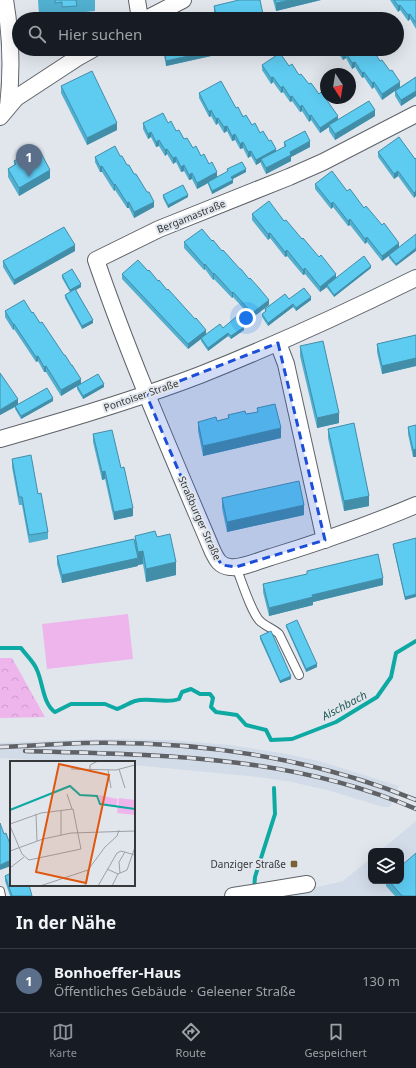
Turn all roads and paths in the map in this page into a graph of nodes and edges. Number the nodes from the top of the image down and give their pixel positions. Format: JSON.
{"nodes":[{"id":1,"x":5,"y":0,"type":"edge"},
{"id":2,"x":137,"y":0,"type":"edge"},
{"id":3,"x":183,"y":0,"type":"edge"},
{"id":4,"x":139,"y":12,"type":"edge"},
{"id":5,"x":160,"y":12,"type":"edge"},
{"id":6,"x":81,"y":56,"type":"edge"},
{"id":7,"x":4,"y":112,"type":"edge"},
{"id":8,"x":416,"y":114,"type":"edge"},
{"id":9,"x":416,"y":278,"type":"edge"},
{"id":10,"x":278,"y":343,"type":"junction"},
{"id":11,"x":146,"y":394,"type":"junction"},
{"id":12,"x":0,"y":439,"type":"edge"},
{"id":13,"x":416,"y":505,"type":"edge"},
{"id":14,"x":324,"y":540,"type":"junction"},
{"id":15,"x":236,"y":567,"type":"junction"},
{"id":16,"x":299,"y":675,"type":"dead end"},
{"id":17,"x":307,"y":884,"type":"dead end"},
{"id":18,"x":0,"y":891,"type":"edge"},
{"id":19,"x":1,"y":896,"type":"edge"},
{"id":20,"x":233,"y":896,"type":"edge"}],
"edges":[{"from":1,"to":7,"type":"street"},
{"from":2,"to":4,"type":"street"},
{"from":3,"to":5,"type":"street"},
{"from":6,"to":7,"type":"street"},
{"from":8,"to":11,"type":"street","name":"Bergamastraße"},
{"from":9,"to":10,"type":"street","name":"Pontoiser Straße"},
{"from":10,"to":11,"type":"street","name":"Pontoiser Straße"},
{"from":10,"to":14,"type":"street"},
{"from":11,"to":12,"type":"street","name":"Pontoiser Straße"},
{"from":11,"to":15,"type":"street","name":"Straßburger Straße"},
{"from":13,"to":14,"type":"street"},
{"from":14,"to":15,"type":"street"},
{"from":15,"to":16,"type":"lane"},
{"from":17,"to":20,"type":"street"},
{"from":18,"to":19,"type":"lane"}]}
